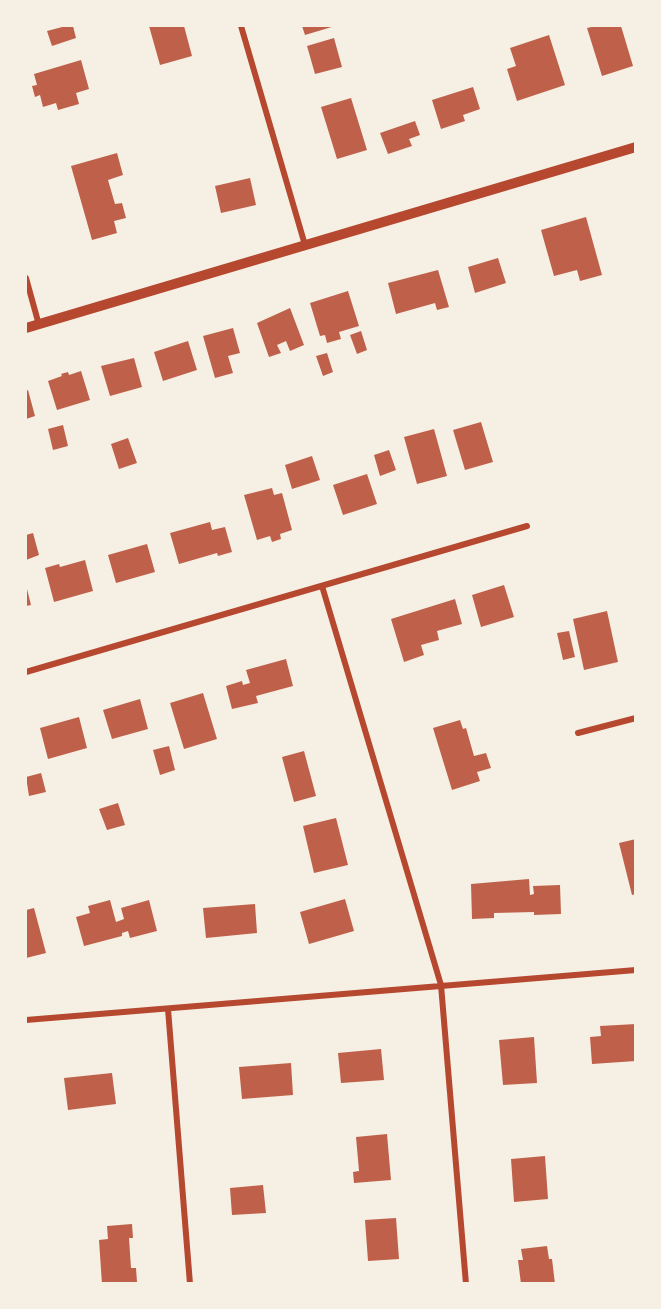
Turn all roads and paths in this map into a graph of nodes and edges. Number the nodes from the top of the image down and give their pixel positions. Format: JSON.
{"nodes":[{"id":1,"x":241,"y":26,"type":"edge"},
{"id":2,"x":636,"y":147,"type":"edge"},
{"id":3,"x":305,"y":245,"type":"junction"},
{"id":4,"x":26,"y":278,"type":"edge"},
{"id":5,"x":39,"y":325,"type":"junction"},
{"id":6,"x":26,"y":328,"type":"edge"},
{"id":7,"x":527,"y":526,"type":"dead end"},
{"id":8,"x":322,"y":586,"type":"junction"},
{"id":9,"x":26,"y":672,"type":"edge"},
{"id":10,"x":636,"y":718,"type":"edge"},
{"id":11,"x":578,"y":733,"type":"dead end"},
{"id":12,"x":636,"y":970,"type":"edge"},
{"id":13,"x":441,"y":985,"type":"junction"},
{"id":14,"x":168,"y":1009,"type":"junction"},
{"id":15,"x":26,"y":1020,"type":"edge"},
{"id":16,"x":190,"y":1284,"type":"edge"},
{"id":17,"x":466,"y":1284,"type":"edge"}],
"edges":[{"from":1,"to":3,"type":"street"},
{"from":2,"to":3,"type":"street"},
{"from":3,"to":5,"type":"street"},
{"from":4,"to":5,"type":"street"},
{"from":5,"to":6,"type":"street"},
{"from":7,"to":8,"type":"street"},
{"from":8,"to":9,"type":"street"},
{"from":8,"to":13,"type":"street"},
{"from":10,"to":11,"type":"street"},
{"from":12,"to":13,"type":"street"},
{"from":13,"to":14,"type":"street"},
{"from":13,"to":17,"type":"street"},
{"from":14,"to":15,"type":"street"},
{"from":14,"to":16,"type":"street"}]}
